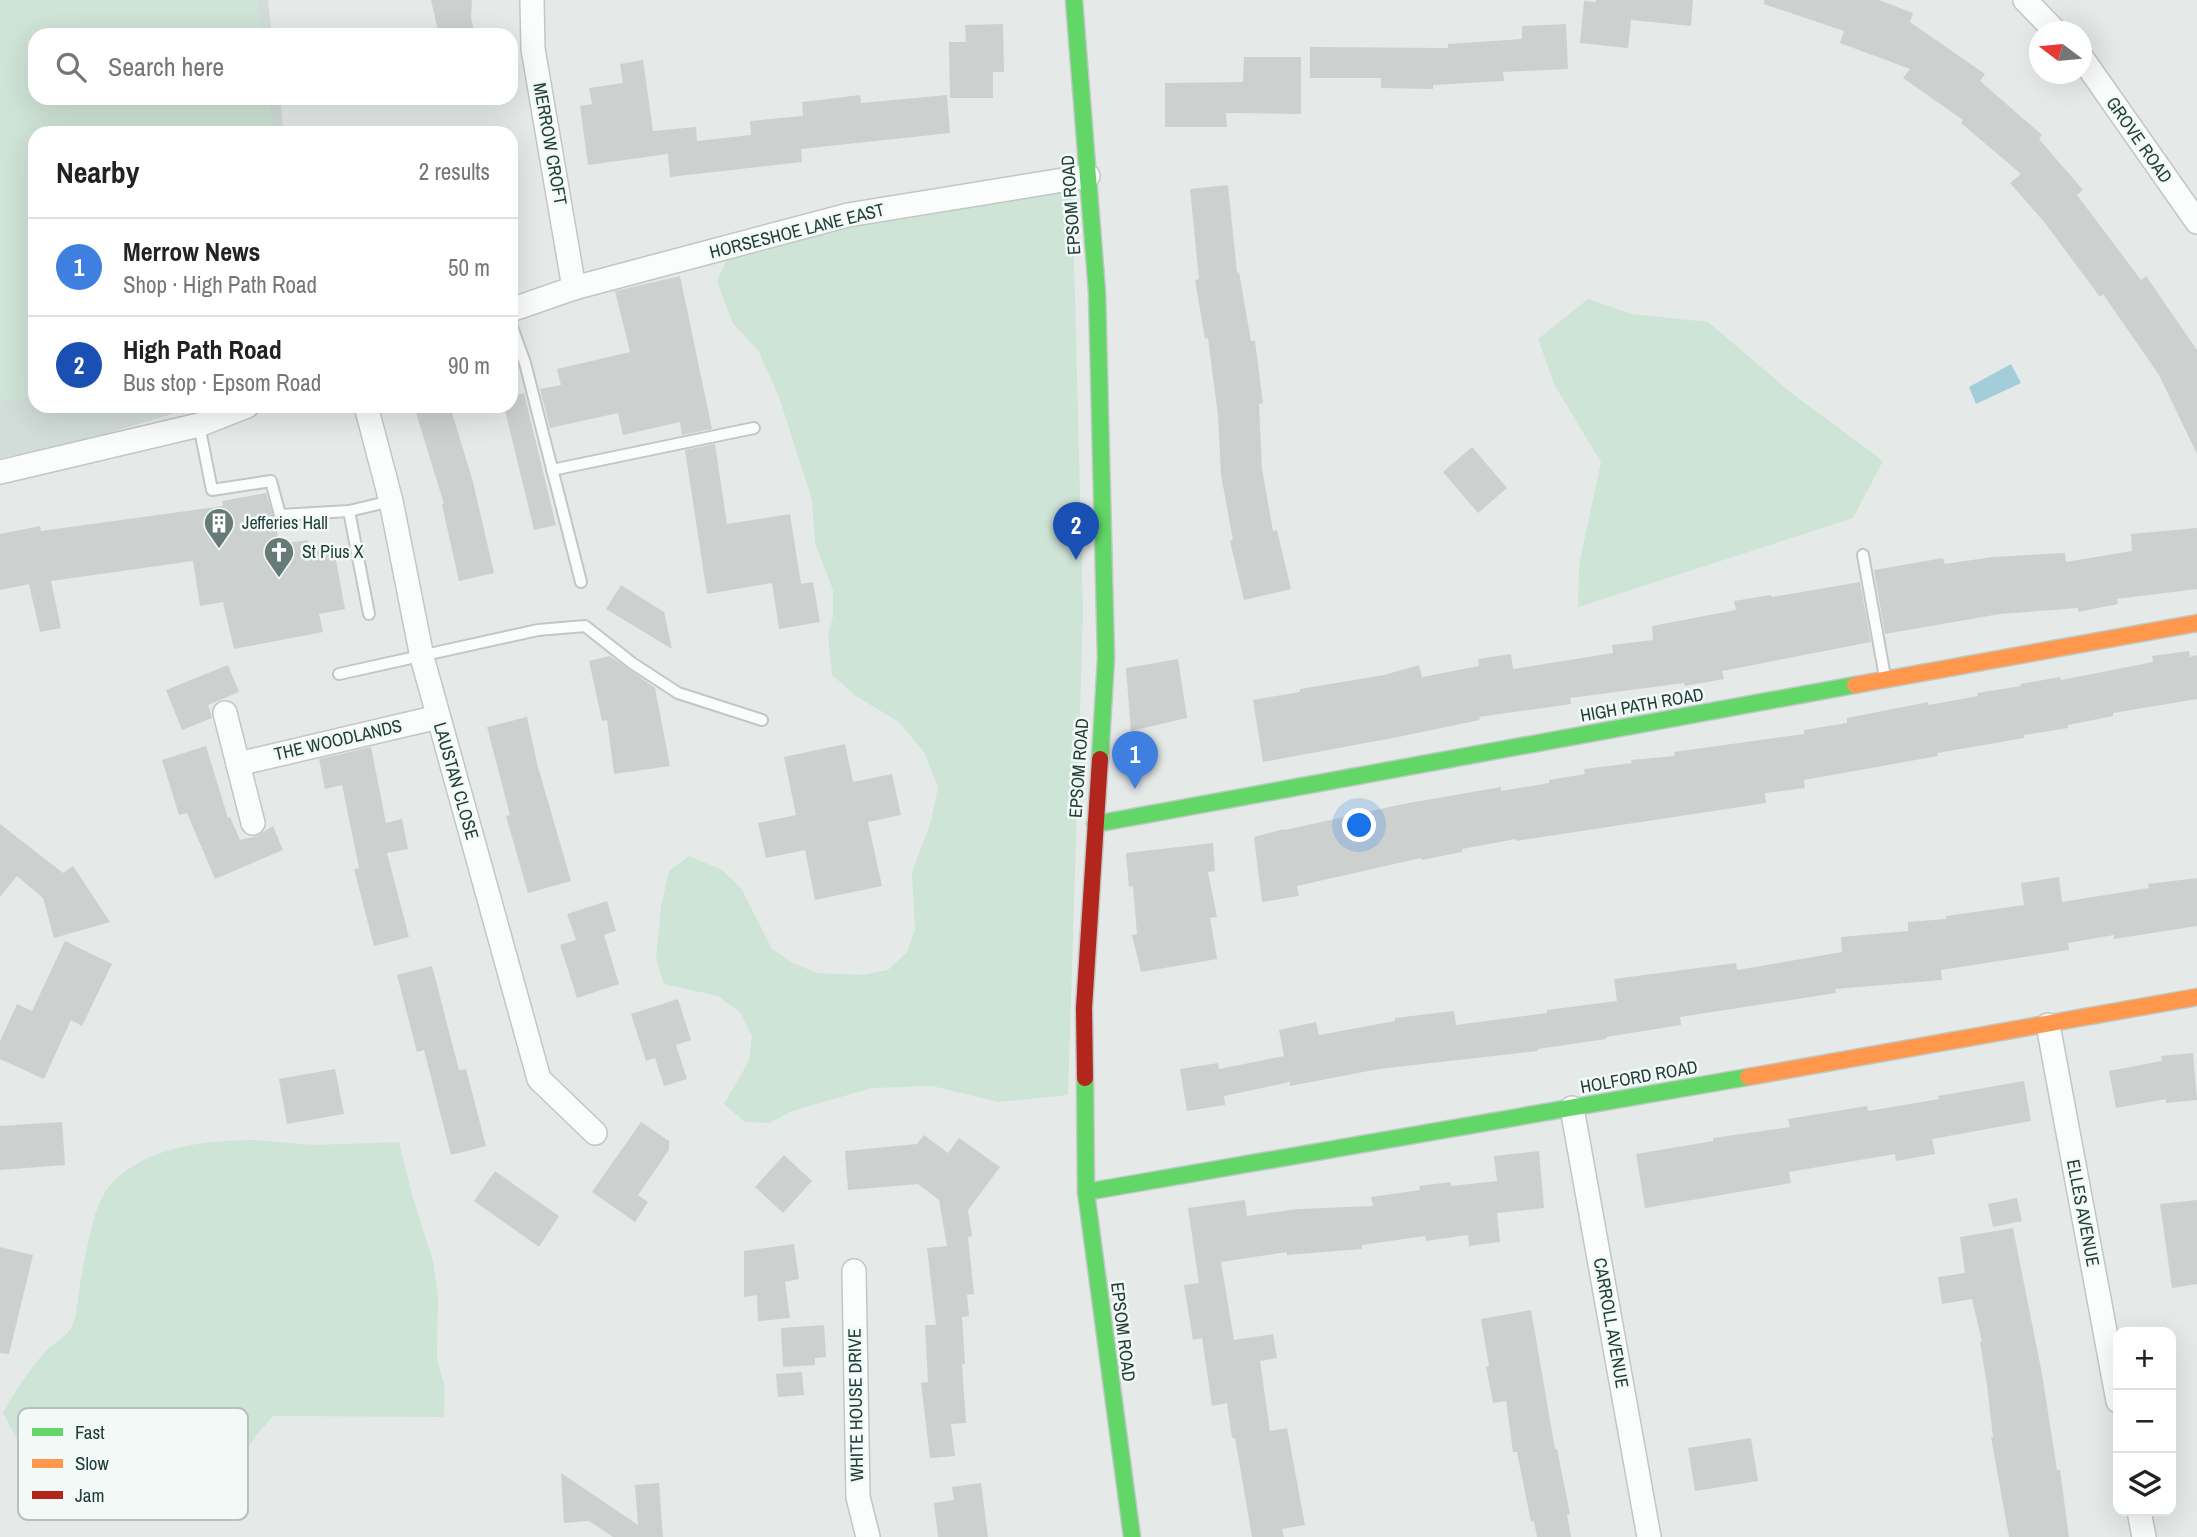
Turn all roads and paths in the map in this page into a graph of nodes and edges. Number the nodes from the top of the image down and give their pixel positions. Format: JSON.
{"nodes":[{"id":1,"x":532,"y":0,"type":"edge"},
{"id":2,"x":1074,"y":0,"type":"edge"},
{"id":3,"x":2025,"y":0,"type":"edge"},
{"id":4,"x":2045,"y":21,"type":"edge"},
{"id":5,"x":2092,"y":74,"type":"edge"},
{"id":6,"x":1088,"y":176,"type":"junction"},
{"id":7,"x":2197,"y":222,"type":"edge"},
{"id":8,"x":574,"y":288,"type":"junction"},
{"id":9,"x":518,"y":308,"type":"edge"},
{"id":10,"x":518,"y":344,"type":"edge"},
{"id":11,"x":229,"y":413,"type":"edge"},
{"id":12,"x":368,"y":413,"type":"edge"},
{"id":13,"x":199,"y":425,"type":"junction"},
{"id":14,"x":754,"y":428,"type":"dead end"},
{"id":15,"x":552,"y":470,"type":"junction"},
{"id":16,"x":0,"y":472,"type":"edge"},
{"id":17,"x":391,"y":501,"type":"junction"},
{"id":18,"x":349,"y":511,"type":"junction"},
{"id":19,"x":1863,"y":555,"type":"dead end"},
{"id":20,"x":581,"y":582,"type":"dead end"},
{"id":21,"x":369,"y":614,"type":"dead end"},
{"id":22,"x":2197,"y":624,"type":"edge"},
{"id":23,"x":422,"y":657,"type":"junction"},
{"id":24,"x":339,"y":674,"type":"dead end"},
{"id":25,"x":1886,"y":680,"type":"junction"},
{"id":26,"x":225,"y":713,"type":"dead end"},
{"id":27,"x":438,"y":717,"type":"junction"},
{"id":28,"x":762,"y":720,"type":"dead end"},
{"id":29,"x":238,"y":764,"type":"junction"},
{"id":30,"x":253,"y":822,"type":"dead end"},
{"id":31,"x":1095,"y":824,"type":"junction"},
{"id":32,"x":2197,"y":997,"type":"edge"},
{"id":33,"x":2048,"y":1025,"type":"junction"},
{"id":34,"x":1573,"y":1108,"type":"junction"},
{"id":35,"x":595,"y":1133,"type":"dead end"},
{"id":36,"x":1086,"y":1192,"type":"junction"},
{"id":37,"x":854,"y":1271,"type":"dead end"},
{"id":38,"x":2116,"y":1390,"type":"edge"},
{"id":39,"x":2140,"y":1516,"type":"edge"},
{"id":40,"x":868,"y":1537,"type":"edge"},
{"id":41,"x":1132,"y":1537,"type":"edge"},
{"id":42,"x":1649,"y":1537,"type":"edge"},
{"id":43,"x":2144,"y":1537,"type":"edge"}],
"edges":[{"from":1,"to":8,"type":"street","name":"MERROW CROFT"},
{"from":2,"to":6,"type":"street","name":"EPSOM ROAD"},
{"from":3,"to":4,"type":"street"},
{"from":5,"to":7,"type":"street","name":"GROVE ROAD"},
{"from":6,"to":8,"type":"street","name":"HORSESHOE LANE EAST"},
{"from":6,"to":31,"type":"street","name":"EPSOM ROAD"},
{"from":8,"to":9,"type":"street","name":"HORSESHOE LANE EAST"},
{"from":10,"to":15,"type":"lane"},
{"from":11,"to":13,"type":"street"},
{"from":12,"to":17,"type":"street","name":"LAUSTAN CLOSE"},
{"from":13,"to":16,"type":"street"},
{"from":13,"to":18,"type":"lane"},
{"from":14,"to":15,"type":"lane"},
{"from":15,"to":20,"type":"lane"},
{"from":17,"to":18,"type":"lane"},
{"from":17,"to":23,"type":"street","name":"LAUSTAN CLOSE"},
{"from":18,"to":21,"type":"lane"},
{"from":19,"to":25,"type":"lane"},
{"from":22,"to":25,"type":"street","name":"HIGH PATH ROAD"},
{"from":23,"to":24,"type":"lane"},
{"from":23,"to":27,"type":"street","name":"LAUSTAN CLOSE"},
{"from":23,"to":28,"type":"lane"},
{"from":25,"to":31,"type":"street","name":"HIGH PATH ROAD"},
{"from":26,"to":29,"type":"street"},
{"from":27,"to":29,"type":"street","name":"THE WOODLANDS"},
{"from":27,"to":35,"type":"street","name":"LAUSTAN CLOSE"},
{"from":29,"to":30,"type":"street"},
{"from":31,"to":36,"type":"street","name":"EPSOM ROAD"},
{"from":32,"to":33,"type":"street","name":"HOLFORD ROAD"},
{"from":33,"to":34,"type":"street","name":"HOLFORD ROAD"},
{"from":33,"to":38,"type":"street","name":"ELLES AVENUE"},
{"from":34,"to":36,"type":"street","name":"HOLFORD ROAD"},
{"from":34,"to":42,"type":"street","name":"CARROLL AVENUE"},
{"from":36,"to":41,"type":"street","name":"EPSOM ROAD"},
{"from":37,"to":40,"type":"street","name":"WHITE HOUSE DRIVE"},
{"from":39,"to":43,"type":"street"}]}
